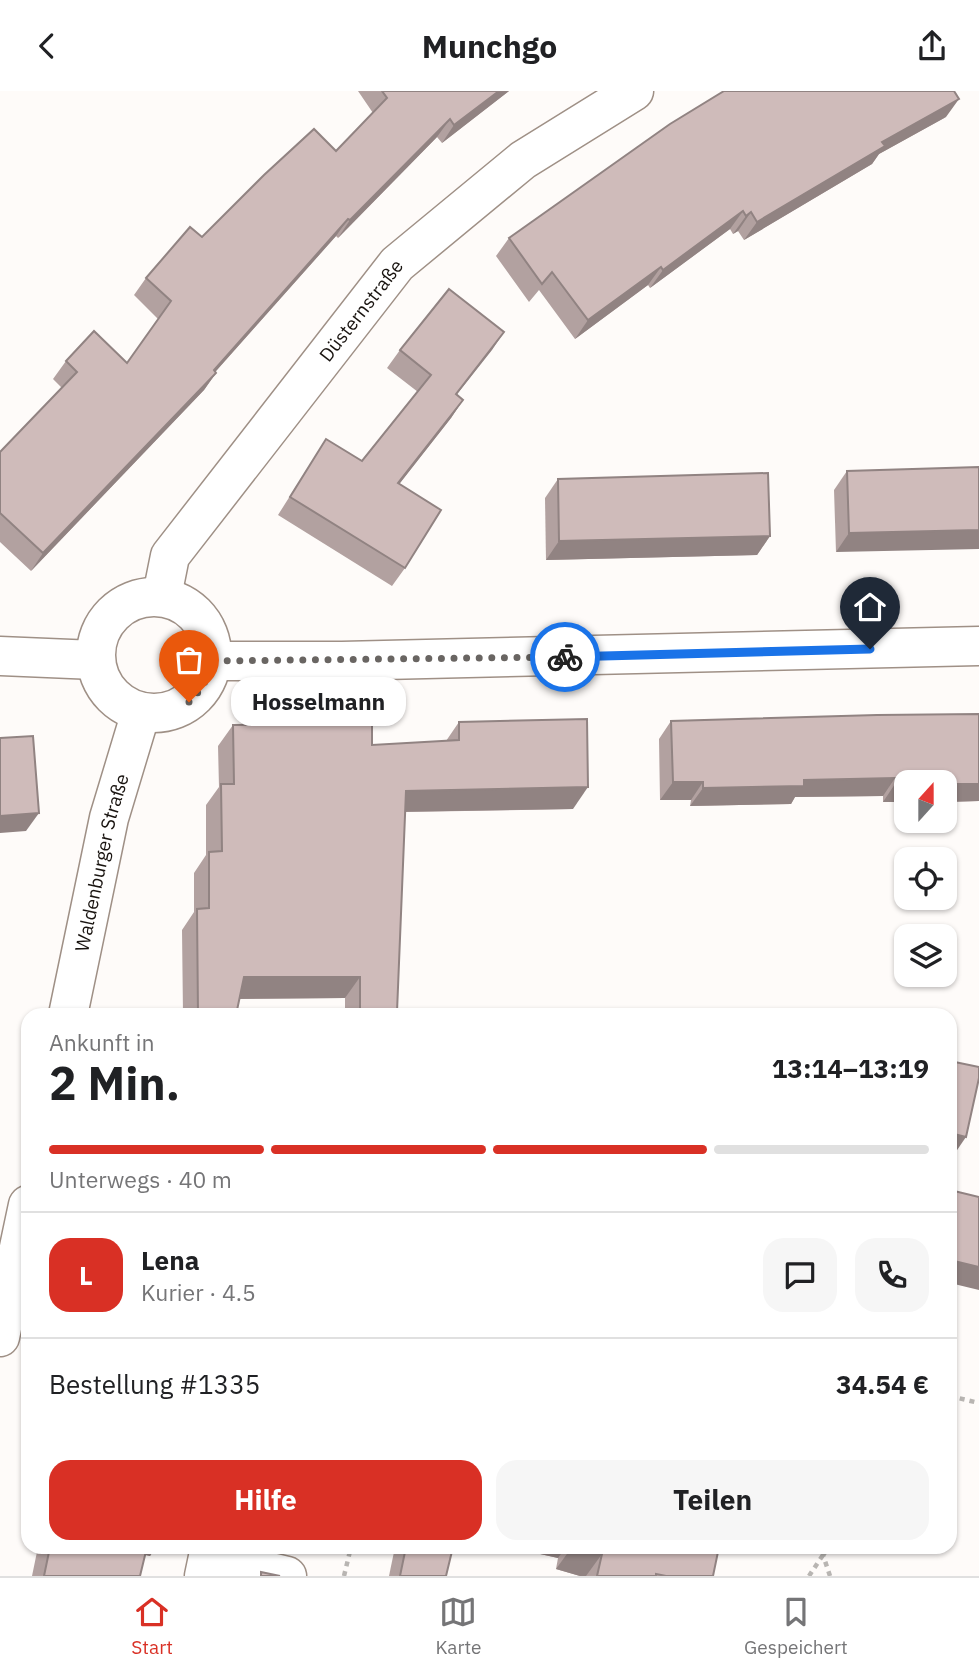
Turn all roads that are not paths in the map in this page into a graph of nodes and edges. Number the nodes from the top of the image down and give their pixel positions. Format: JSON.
{"nodes":[{"id":1,"x":634,"y":91,"type":"edge"},
{"id":2,"x":162,"y":596,"type":"junction"},
{"id":3,"x":979,"y":646,"type":"edge"},
{"id":4,"x":0,"y":656,"type":"edge"},
{"id":5,"x":95,"y":660,"type":"junction"},
{"id":6,"x":212,"y":661,"type":"junction"},
{"id":7,"x":141,"y":712,"type":"junction"},
{"id":8,"x":69,"y":1008,"type":"edge"},
{"id":9,"x":21,"y":1238,"type":"edge"},
{"id":10,"x":0,"y":1337,"type":"edge"},
{"id":11,"x":204,"y":1576,"type":"edge"},
{"id":12,"x":288,"y":1576,"type":"edge"}],
"edges":[{"from":1,"to":2,"type":"street","name":"Düsternstraße"},
{"from":2,"to":5,"type":"street"},
{"from":2,"to":6,"type":"street"},
{"from":3,"to":6,"type":"street"},
{"from":4,"to":5,"type":"street"},
{"from":5,"to":7,"type":"street"},
{"from":6,"to":7,"type":"street"},
{"from":7,"to":8,"type":"street","name":"Waldenburger Straße"},
{"from":9,"to":10,"type":"street"},
{"from":11,"to":12,"type":"street"}]}
